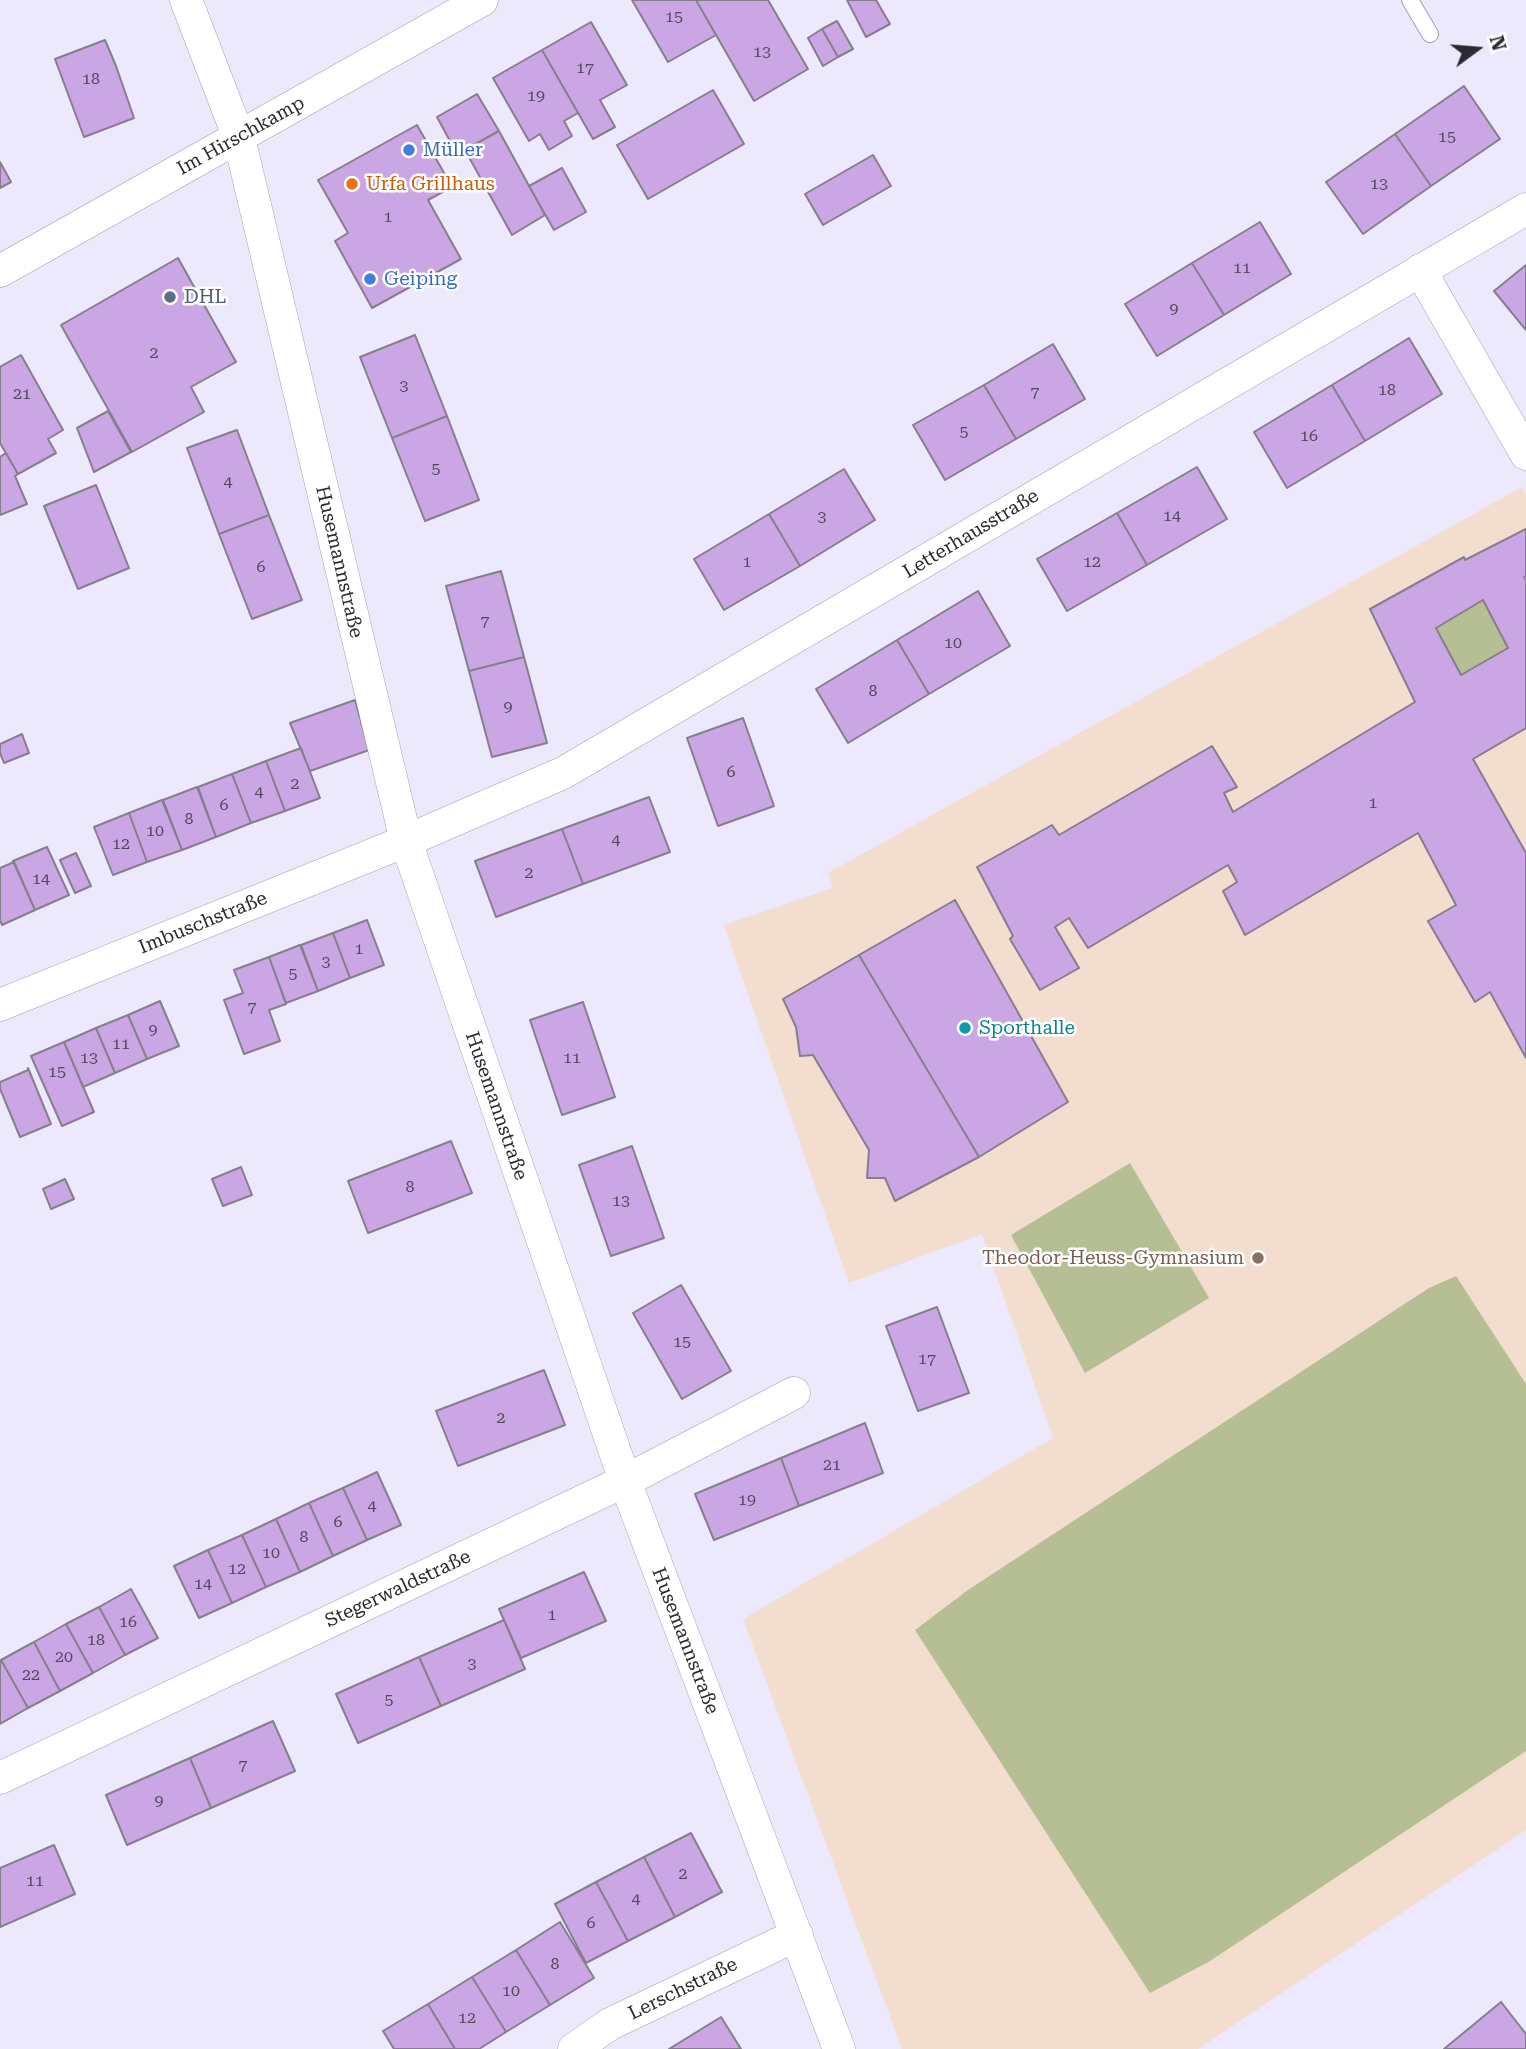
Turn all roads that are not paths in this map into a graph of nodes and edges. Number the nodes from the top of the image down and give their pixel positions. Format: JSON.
{"nodes":[{"id":1,"x":186,"y":0,"type":"edge"},
{"id":2,"x":482,"y":0,"type":"edge"},
{"id":3,"x":1410,"y":0,"type":"edge"},
{"id":4,"x":1430,"y":34,"type":"dead end"},
{"id":5,"x":239,"y":138,"type":"junction"},
{"id":6,"x":1526,"y":209,"type":"edge"},
{"id":7,"x":1420,"y":270,"type":"junction"},
{"id":8,"x":0,"y":271,"type":"edge"},
{"id":9,"x":1526,"y":454,"type":"edge"},
{"id":10,"x":406,"y":841,"type":"junction"},
{"id":11,"x":0,"y":1004,"type":"edge"},
{"id":12,"x":794,"y":1393,"type":"dead end"},
{"id":13,"x":625,"y":1481,"type":"junction"},
{"id":14,"x":0,"y":1778,"type":"edge"},
{"id":15,"x":797,"y":1935,"type":"junction"},
{"id":16,"x":573,"y":2049,"type":"edge"},
{"id":17,"x":839,"y":2049,"type":"edge"}],
"edges":[{"from":1,"to":5,"type":"street","name":"Husemannstraße"},
{"from":2,"to":5,"type":"street","name":"Im Hirschkamp"},
{"from":3,"to":4,"type":"lane"},
{"from":5,"to":8,"type":"street","name":"Im Hirschkamp"},
{"from":5,"to":10,"type":"street","name":"Husemannstraße"},
{"from":6,"to":7,"type":"street","name":"Letterhausstraße"},
{"from":7,"to":9,"type":"street"},
{"from":7,"to":10,"type":"street","name":"Letterhausstraße"},
{"from":10,"to":11,"type":"street","name":"Imbuschstraße"},
{"from":10,"to":13,"type":"street","name":"Husemannstraße"},
{"from":12,"to":13,"type":"street","name":"Stegerwaldstraße"},
{"from":13,"to":14,"type":"street","name":"Stegerwaldstraße"},
{"from":13,"to":15,"type":"street","name":"Husemannstraße"},
{"from":15,"to":16,"type":"street","name":"Lerschstraße"},
{"from":15,"to":17,"type":"street","name":"Husemannstraße"}]}
